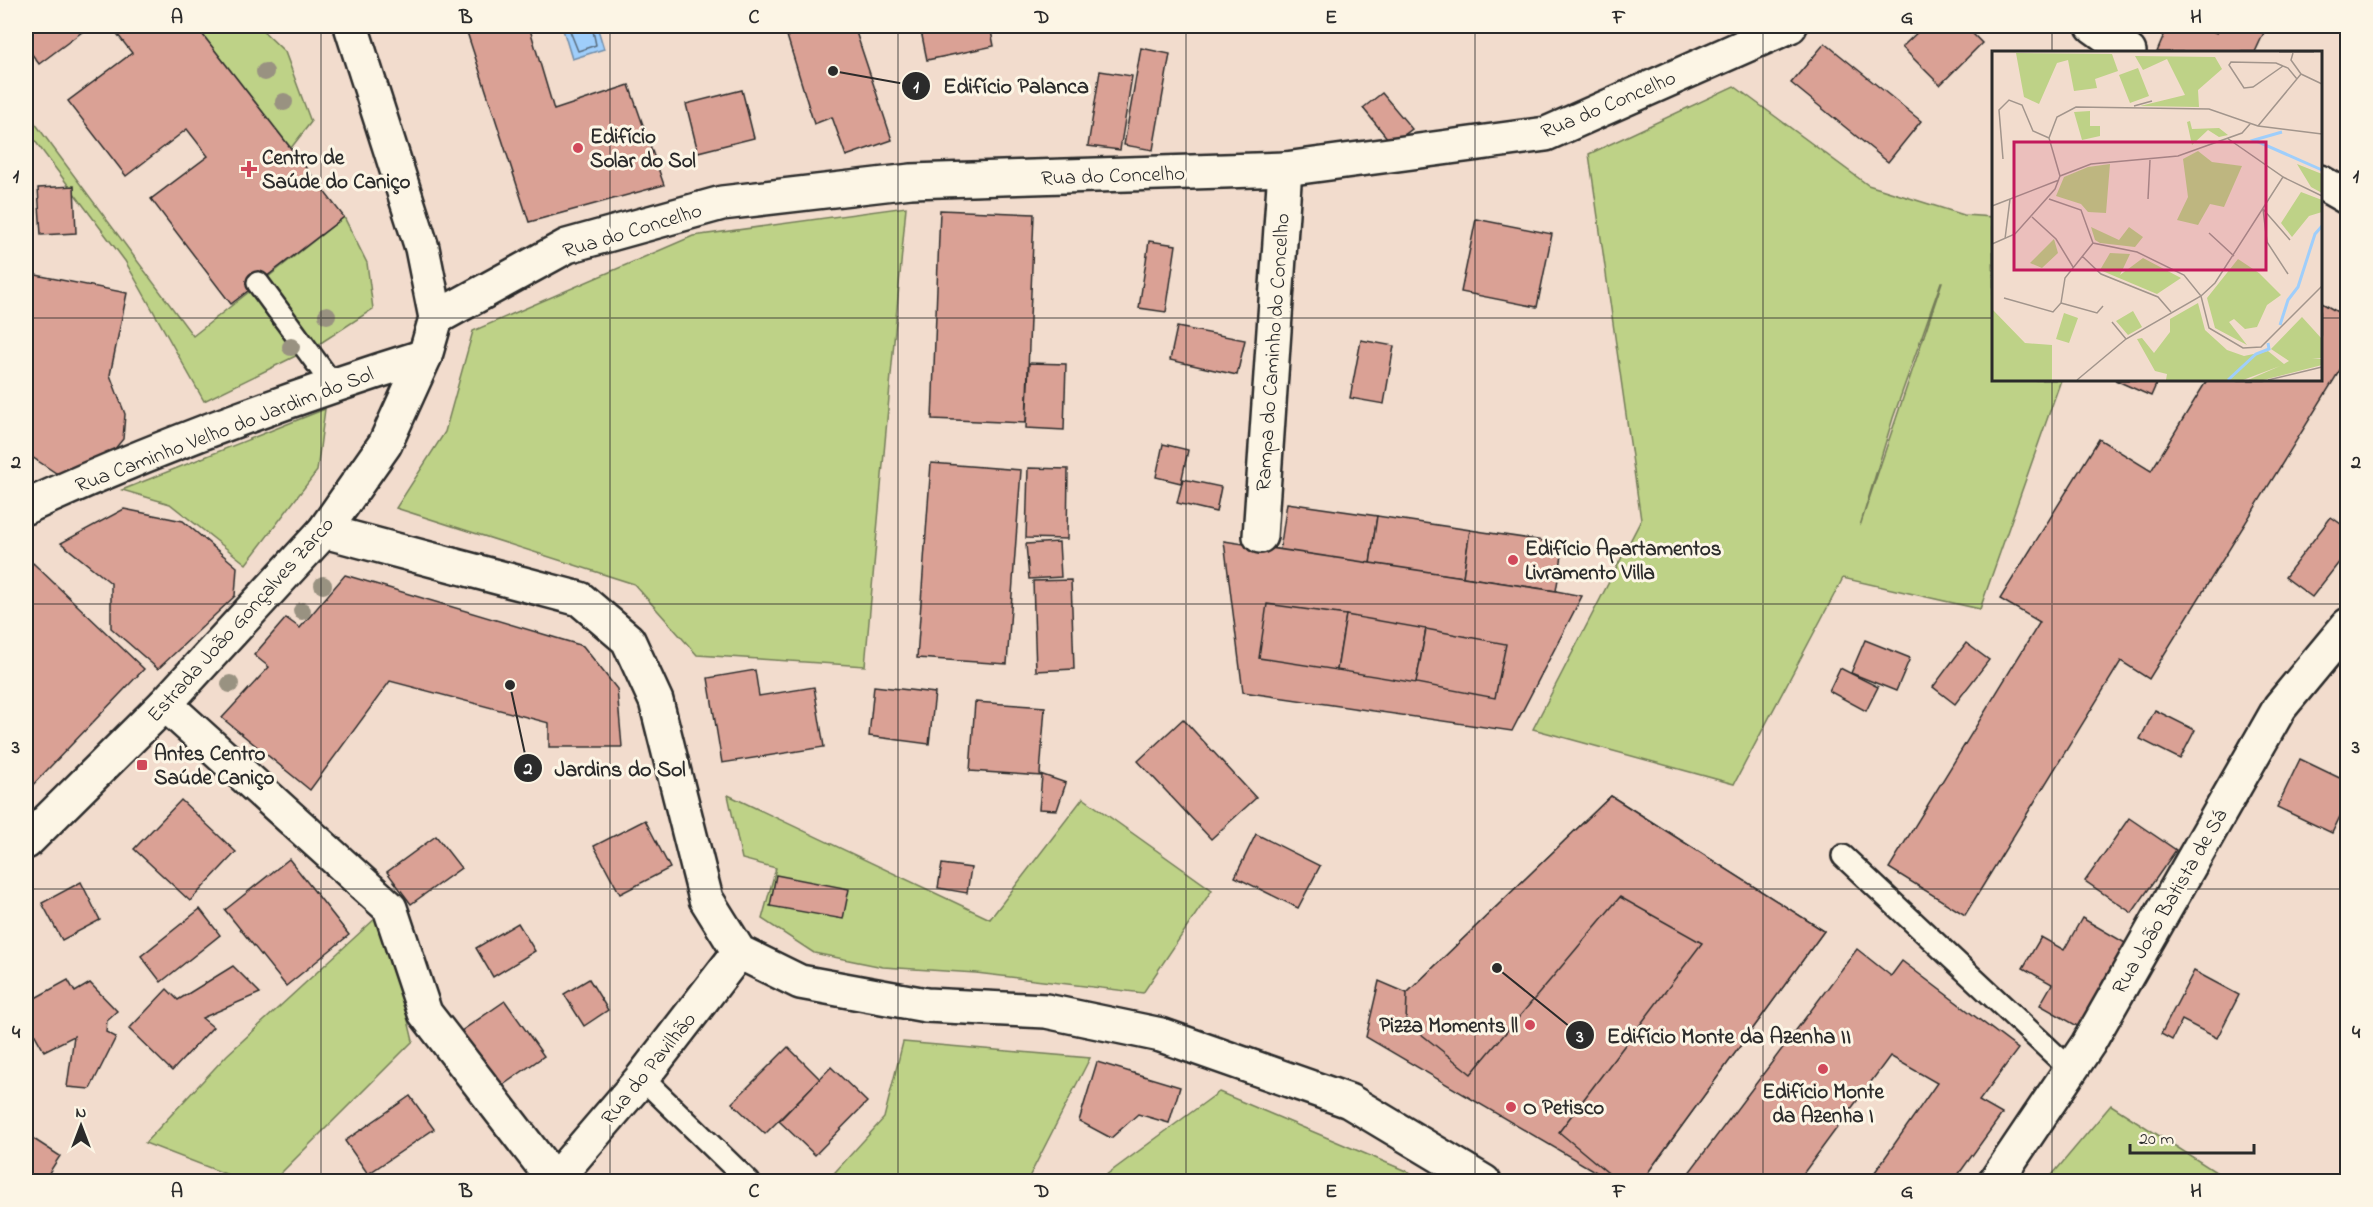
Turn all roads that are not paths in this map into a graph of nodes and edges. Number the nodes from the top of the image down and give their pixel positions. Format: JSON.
{"nodes":[{"id":1,"x":351,"y":26,"type":"edge"},
{"id":2,"x":1790,"y":26,"type":"edge"},
{"id":3,"x":2093,"y":26,"type":"edge"},
{"id":4,"x":2128,"y":51,"type":"edge"},
{"id":5,"x":1285,"y":169,"type":"junction"},
{"id":6,"x":2322,"y":183,"type":"edge"},
{"id":7,"x":2348,"y":198,"type":"edge"},
{"id":8,"x":258,"y":283,"type":"dead end"},
{"id":9,"x":436,"y":318,"type":"junction"},
{"id":10,"x":425,"y":356,"type":"junction"},
{"id":11,"x":333,"y":385,"type":"junction"},
{"id":12,"x":26,"y":507,"type":"edge"},
{"id":13,"x":324,"y":531,"type":"junction"},
{"id":14,"x":1260,"y":536,"type":"dead end"},
{"id":15,"x":2347,"y":629,"type":"edge"},
{"id":16,"x":165,"y":704,"type":"junction"},
{"id":17,"x":26,"y":842,"type":"edge"},
{"id":18,"x":1843,"y":856,"type":"dead end"},
{"id":19,"x":739,"y":952,"type":"junction"},
{"id":20,"x":2070,"y":1070,"type":"junction"},
{"id":21,"x":642,"y":1078,"type":"junction"},
{"id":22,"x":554,"y":1181,"type":"edge"},
{"id":23,"x":749,"y":1182,"type":"edge"},
{"id":24,"x":1484,"y":1182,"type":"edge"},
{"id":25,"x":1995,"y":1182,"type":"edge"}],
"edges":[{"from":1,"to":9,"type":"street","name":"Estrada João Gonçalves Zarco"},
{"from":2,"to":5,"type":"street","name":"Rua do Concelho"},
{"from":3,"to":4,"type":"street"},
{"from":5,"to":9,"type":"street","name":"Rua do Concelho"},
{"from":5,"to":14,"type":"street","name":"Rampa do Caminho do Concelho"},
{"from":6,"to":7,"type":"street"},
{"from":8,"to":11,"type":"lane"},
{"from":9,"to":10,"type":"street","name":"Estrada João Gonçalves Zarco"},
{"from":10,"to":11,"type":"street","name":"Rua Caminho Velho do Jardim do Sol"},
{"from":10,"to":13,"type":"street","name":"Estrada João Gonçalves Zarco"},
{"from":11,"to":12,"type":"street","name":"Rua Caminho Velho do Jardim do Sol"},
{"from":13,"to":16,"type":"street","name":"Estrada João Gonçalves Zarco"},
{"from":13,"to":19,"type":"street"},
{"from":15,"to":20,"type":"street","name":"Rua João Batista de Sá"},
{"from":16,"to":17,"type":"street","name":"Estrada João Gonçalves Zarco"},
{"from":16,"to":22,"type":"street"},
{"from":18,"to":20,"type":"lane"},
{"from":19,"to":21,"type":"street","name":"Rua do Pavilhão"},
{"from":19,"to":24,"type":"street"},
{"from":20,"to":25,"type":"street","name":"Rua João Batista de Sá"},
{"from":21,"to":22,"type":"street","name":"Rua do Pavilhão"},
{"from":21,"to":23,"type":"lane"}]}
